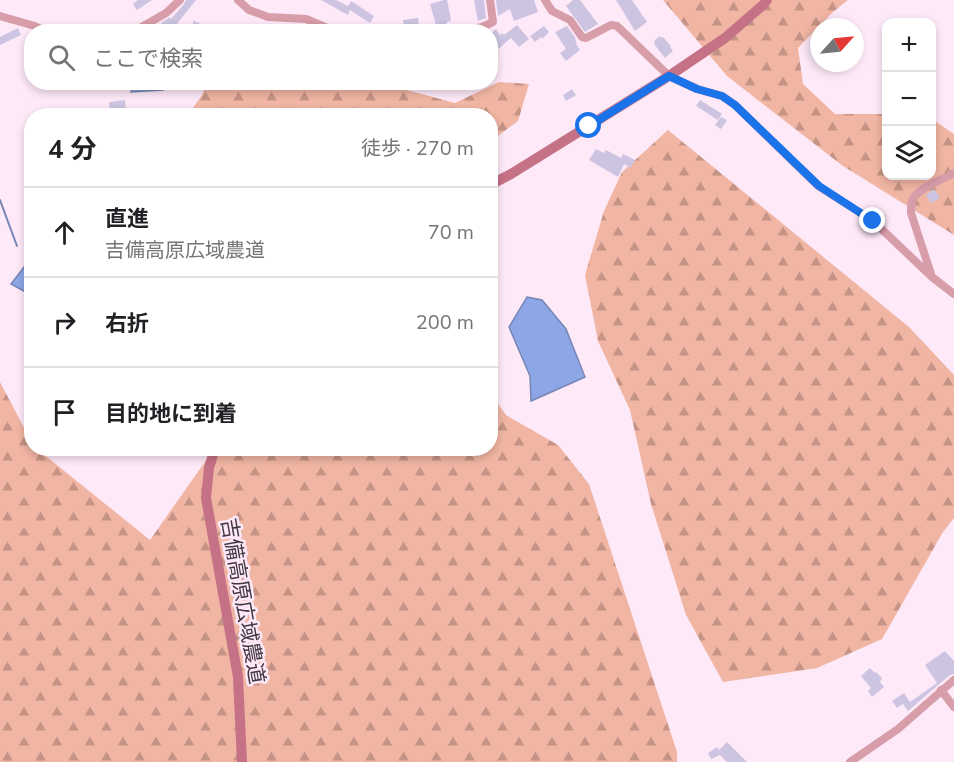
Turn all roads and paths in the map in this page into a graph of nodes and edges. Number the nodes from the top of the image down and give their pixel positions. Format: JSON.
{"nodes":[{"id":1,"x":180,"y":0,"type":"edge"},
{"id":2,"x":238,"y":0,"type":"edge"},
{"id":3,"x":490,"y":0,"type":"edge"},
{"id":4,"x":545,"y":0,"type":"edge"},
{"id":5,"x":766,"y":0,"type":"edge"},
{"id":6,"x":0,"y":16,"type":"edge"},
{"id":7,"x":28,"y":24,"type":"edge"},
{"id":8,"x":147,"y":24,"type":"edge"},
{"id":9,"x":318,"y":24,"type":"edge"},
{"id":10,"x":489,"y":24,"type":"edge"},
{"id":11,"x":669,"y":76,"type":"junction"},
{"id":12,"x":954,"y":173,"type":"edge"},
{"id":13,"x":498,"y":181,"type":"edge"},
{"id":14,"x":932,"y":277,"type":"junction"},
{"id":15,"x":954,"y":294,"type":"edge"},
{"id":16,"x":213,"y":456,"type":"edge"},
{"id":17,"x":954,"y":680,"type":"edge"},
{"id":18,"x":941,"y":690,"type":"junction"},
{"id":19,"x":954,"y":707,"type":"edge"},
{"id":20,"x":242,"y":762,"type":"edge"},
{"id":21,"x":850,"y":762,"type":"edge"}],
"edges":[{"from":1,"to":8,"type":"street"},
{"from":2,"to":9,"type":"street"},
{"from":3,"to":10,"type":"street"},
{"from":4,"to":11,"type":"street"},
{"from":5,"to":11,"type":"street"},
{"from":6,"to":7,"type":"street"},
{"from":11,"to":13,"type":"street"},
{"from":11,"to":14,"type":"street"},
{"from":12,"to":14,"type":"street"},
{"from":14,"to":15,"type":"street"},
{"from":16,"to":20,"type":"street","name":"吉備高原広域農道"},
{"from":17,"to":18,"type":"street"},
{"from":18,"to":19,"type":"street"},
{"from":18,"to":21,"type":"street"}]}
